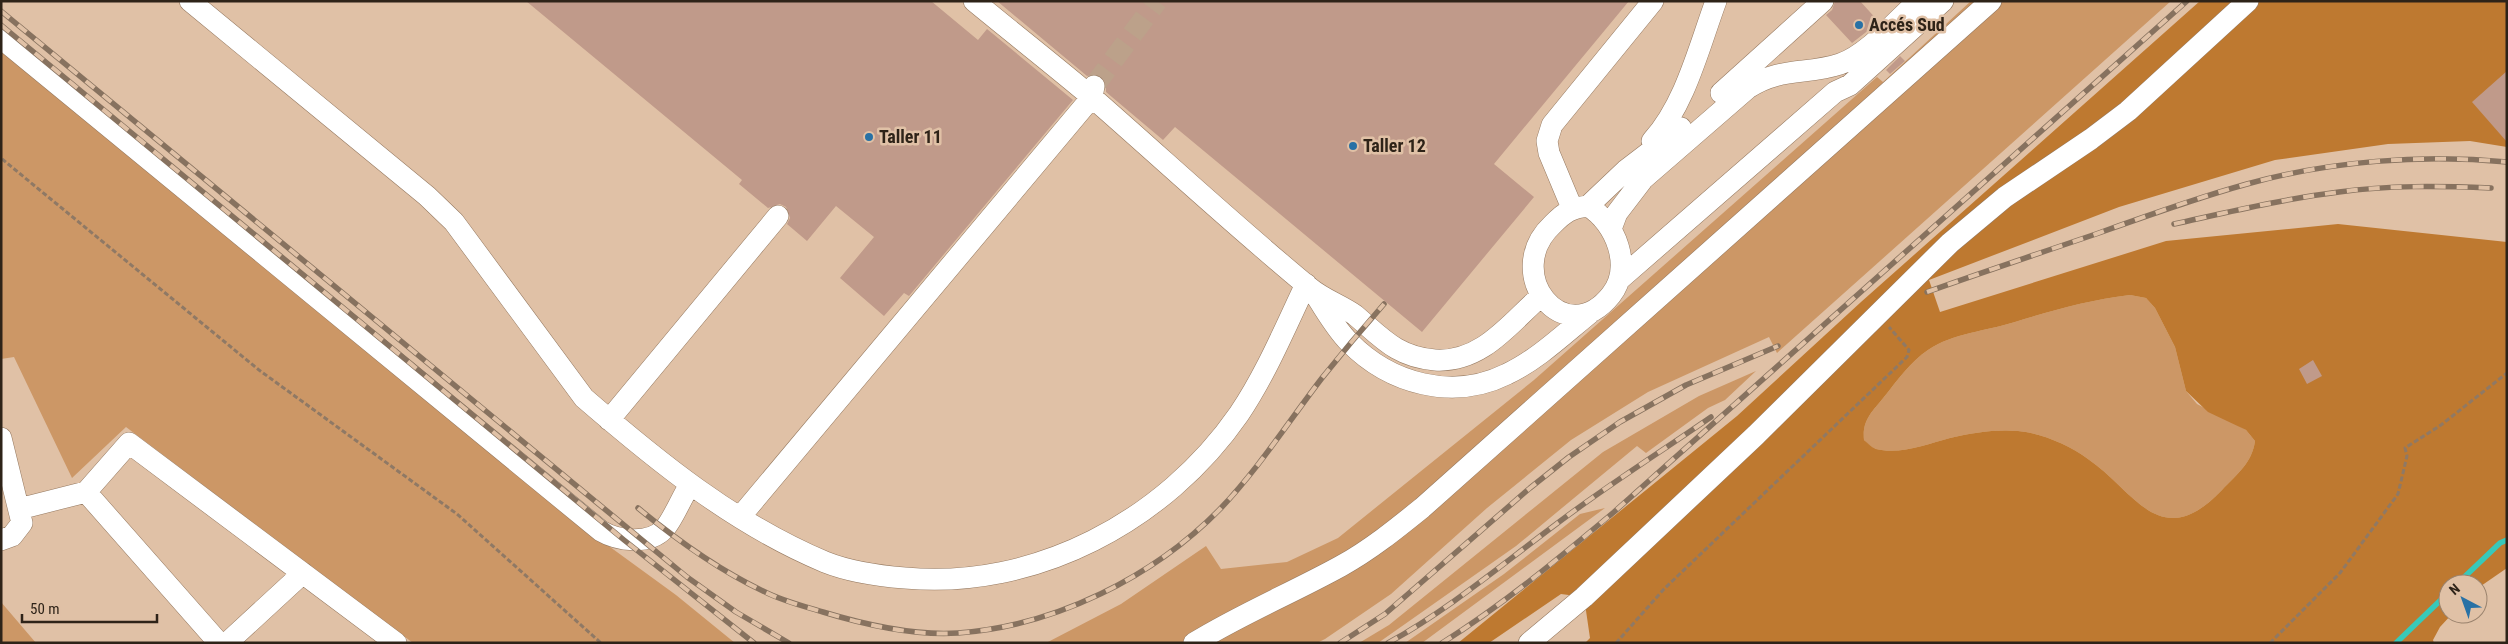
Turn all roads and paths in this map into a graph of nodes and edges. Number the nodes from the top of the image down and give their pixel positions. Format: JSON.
{"nodes":[{"id":1,"x":190,"y":1,"type":"edge"},
{"id":2,"x":974,"y":1,"type":"edge"},
{"id":3,"x":1653,"y":1,"type":"edge"},
{"id":4,"x":1716,"y":1,"type":"edge"},
{"id":5,"x":1823,"y":1,"type":"edge"},
{"id":6,"x":1918,"y":1,"type":"edge"},
{"id":7,"x":1942,"y":1,"type":"edge"},
{"id":8,"x":1991,"y":1,"type":"edge"},
{"id":9,"x":2248,"y":1,"type":"edge"},
{"id":10,"x":1,"y":38,"type":"edge"},
{"id":11,"x":1093,"y":92,"type":"junction"},
{"id":12,"x":2,"y":159,"type":"edge"},
{"id":13,"x":1626,"y":170,"type":"junction"},
{"id":14,"x":1580,"y":207,"type":"junction"},
{"id":15,"x":778,"y":216,"type":"dead end"},
{"id":16,"x":1611,"y":229,"type":"junction"},
{"id":17,"x":1620,"y":279,"type":"junction"},
{"id":18,"x":1308,"y":287,"type":"junction"},
{"id":19,"x":1541,"y":296,"type":"junction"},
{"id":20,"x":1590,"y":313,"type":"junction"},
{"id":21,"x":1876,"y":315,"type":"junction"},
{"id":22,"x":2507,"y":373,"type":"edge"},
{"id":23,"x":609,"y":420,"type":"junction"},
{"id":24,"x":1,"y":438,"type":"edge"},
{"id":25,"x":690,"y":485,"type":"junction"},
{"id":26,"x":86,"y":492,"type":"junction"},
{"id":27,"x":18,"y":509,"type":"junction"},
{"id":28,"x":740,"y":517,"type":"junction"},
{"id":29,"x":1,"y":540,"type":"edge"},
{"id":30,"x":303,"y":573,"type":"junction"},
{"id":31,"x":219,"y":643,"type":"edge"},
{"id":32,"x":227,"y":643,"type":"edge"},
{"id":33,"x":396,"y":643,"type":"edge"},
{"id":34,"x":600,"y":643,"type":"edge"},
{"id":35,"x":1194,"y":643,"type":"edge"},
{"id":36,"x":1529,"y":643,"type":"edge"},
{"id":37,"x":1616,"y":643,"type":"edge"},
{"id":38,"x":2270,"y":643,"type":"edge"}],
"edges":[{"from":1,"to":23,"type":"street"},
{"from":2,"to":11,"type":"street"},
{"from":3,"to":14,"type":"street"},
{"from":4,"to":13,"type":"street"},
{"from":5,"to":13,"type":"street"},
{"from":6,"to":16,"type":"street"},
{"from":7,"to":17,"type":"street"},
{"from":8,"to":35,"type":"street"},
{"from":9,"to":21,"type":"street"},
{"from":10,"to":25,"type":"street"},
{"from":11,"to":18,"type":"street"},
{"from":11,"to":28,"type":"street"},
{"from":12,"to":34,"type":"path"},
{"from":13,"to":14,"type":"street"},
{"from":14,"to":16,"type":"street"},
{"from":14,"to":19,"type":"street"},
{"from":15,"to":23,"type":"street"},
{"from":16,"to":17,"type":"street"},
{"from":17,"to":20,"type":"street"},
{"from":18,"to":19,"type":"street"},
{"from":18,"to":20,"type":"street"},
{"from":18,"to":28,"type":"street"},
{"from":19,"to":20,"type":"street"},
{"from":21,"to":36,"type":"street"},
{"from":21,"to":37,"type":"path"},
{"from":22,"to":38,"type":"path"},
{"from":23,"to":25,"type":"street"},
{"from":24,"to":27,"type":"street"},
{"from":25,"to":28,"type":"street"},
{"from":26,"to":27,"type":"street"},
{"from":26,"to":30,"type":"street"},
{"from":26,"to":31,"type":"street"},
{"from":27,"to":29,"type":"street"},
{"from":30,"to":32,"type":"street"},
{"from":30,"to":33,"type":"street"}]}
